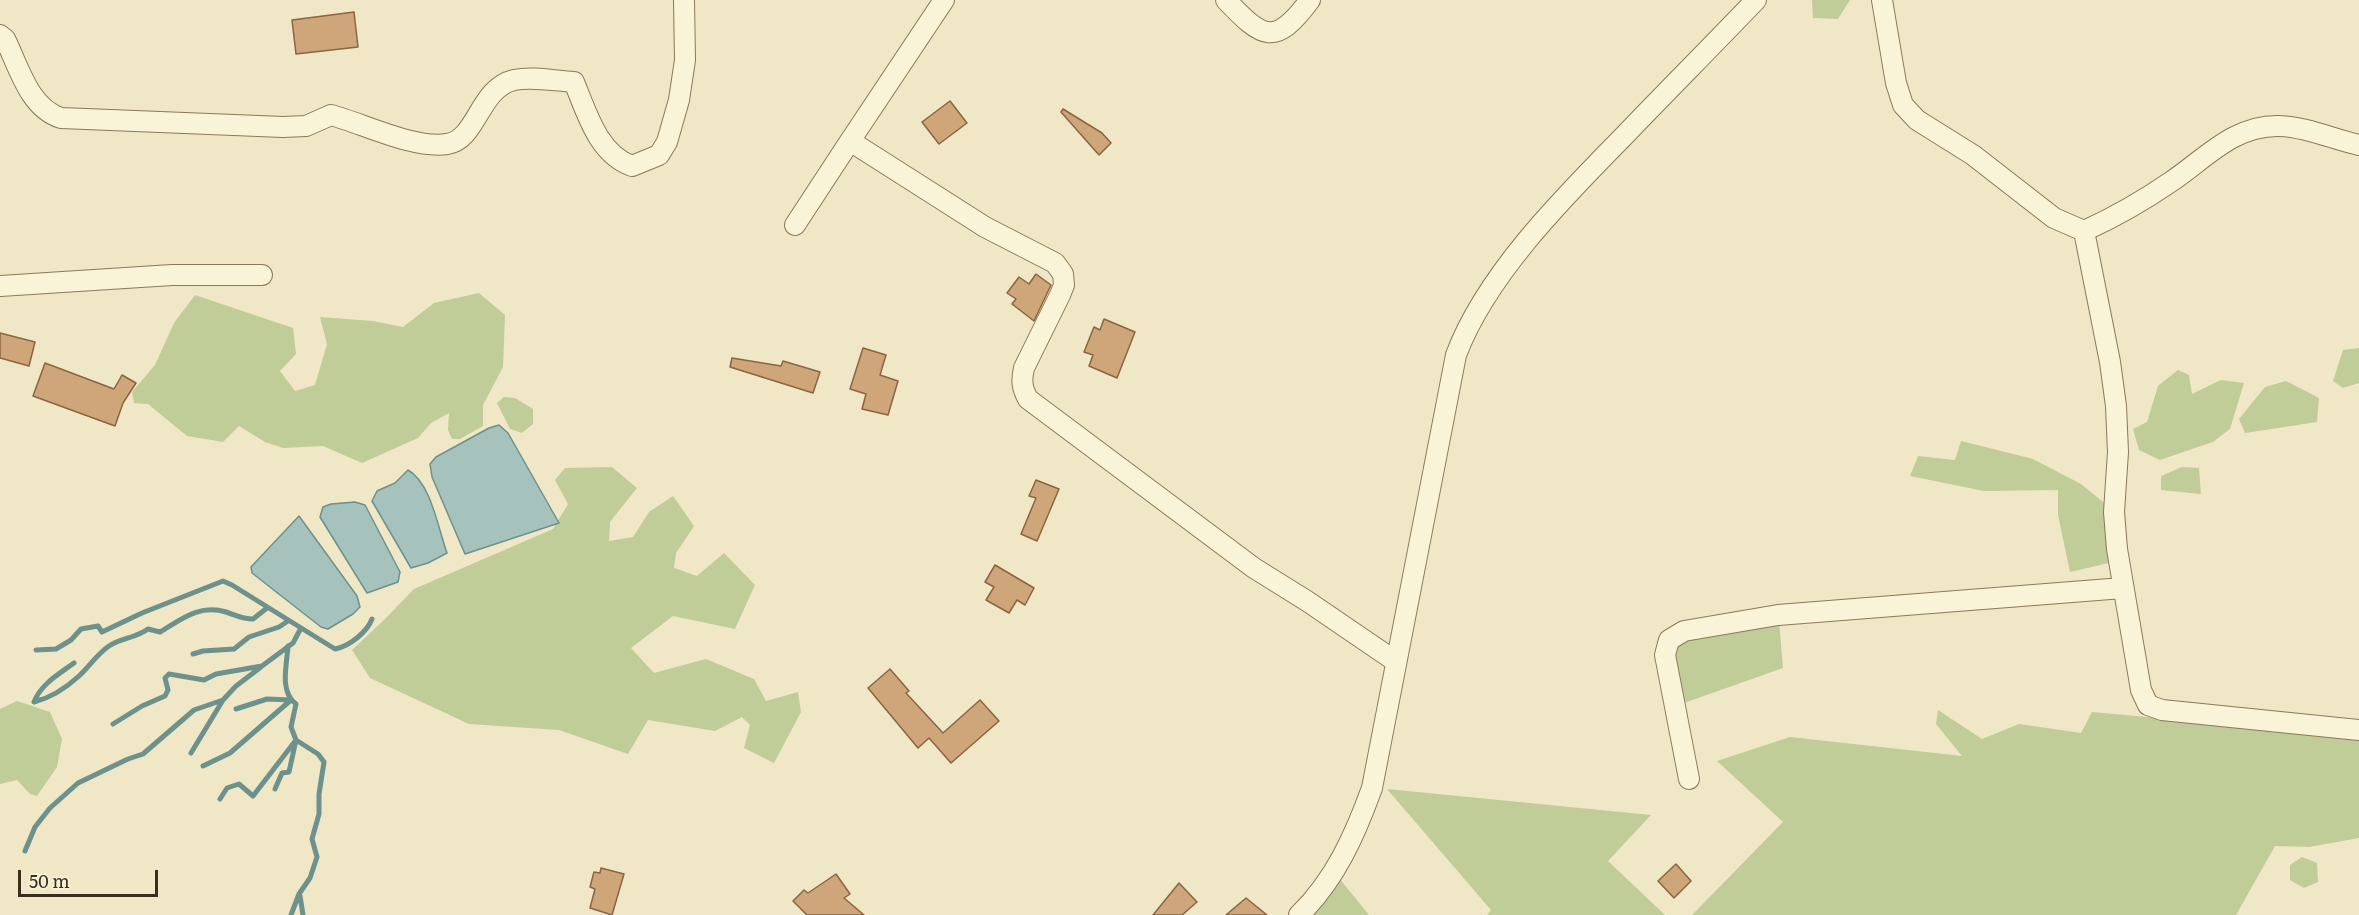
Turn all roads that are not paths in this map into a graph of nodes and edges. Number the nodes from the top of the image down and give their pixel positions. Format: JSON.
{"nodes":[{"id":1,"x":684,"y":0,"type":"edge"},
{"id":2,"x":944,"y":0,"type":"edge"},
{"id":3,"x":1226,"y":0,"type":"edge"},
{"id":4,"x":1310,"y":0,"type":"edge"},
{"id":5,"x":1756,"y":0,"type":"edge"},
{"id":6,"x":1882,"y":0,"type":"edge"},
{"id":7,"x":0,"y":35,"type":"edge"},
{"id":8,"x":850,"y":141,"type":"junction"},
{"id":9,"x":2359,"y":146,"type":"edge"},
{"id":10,"x":795,"y":225,"type":"dead end"},
{"id":11,"x":2084,"y":231,"type":"junction"},
{"id":12,"x":262,"y":275,"type":"dead end"},
{"id":13,"x":0,"y":286,"type":"edge"},
{"id":14,"x":2123,"y":588,"type":"junction"},
{"id":15,"x":1395,"y":661,"type":"junction"},
{"id":16,"x":2359,"y":730,"type":"edge"},
{"id":17,"x":1689,"y":779,"type":"dead end"},
{"id":18,"x":1299,"y":915,"type":"edge"}],
"edges":[{"from":1,"to":7,"type":"street"},
{"from":2,"to":8,"type":"street"},
{"from":3,"to":4,"type":"street"},
{"from":5,"to":15,"type":"street"},
{"from":6,"to":11,"type":"street"},
{"from":8,"to":10,"type":"street"},
{"from":8,"to":15,"type":"street"},
{"from":9,"to":11,"type":"street"},
{"from":11,"to":14,"type":"street"},
{"from":12,"to":13,"type":"street"},
{"from":14,"to":16,"type":"street"},
{"from":14,"to":17,"type":"street"},
{"from":15,"to":18,"type":"street"}]}
